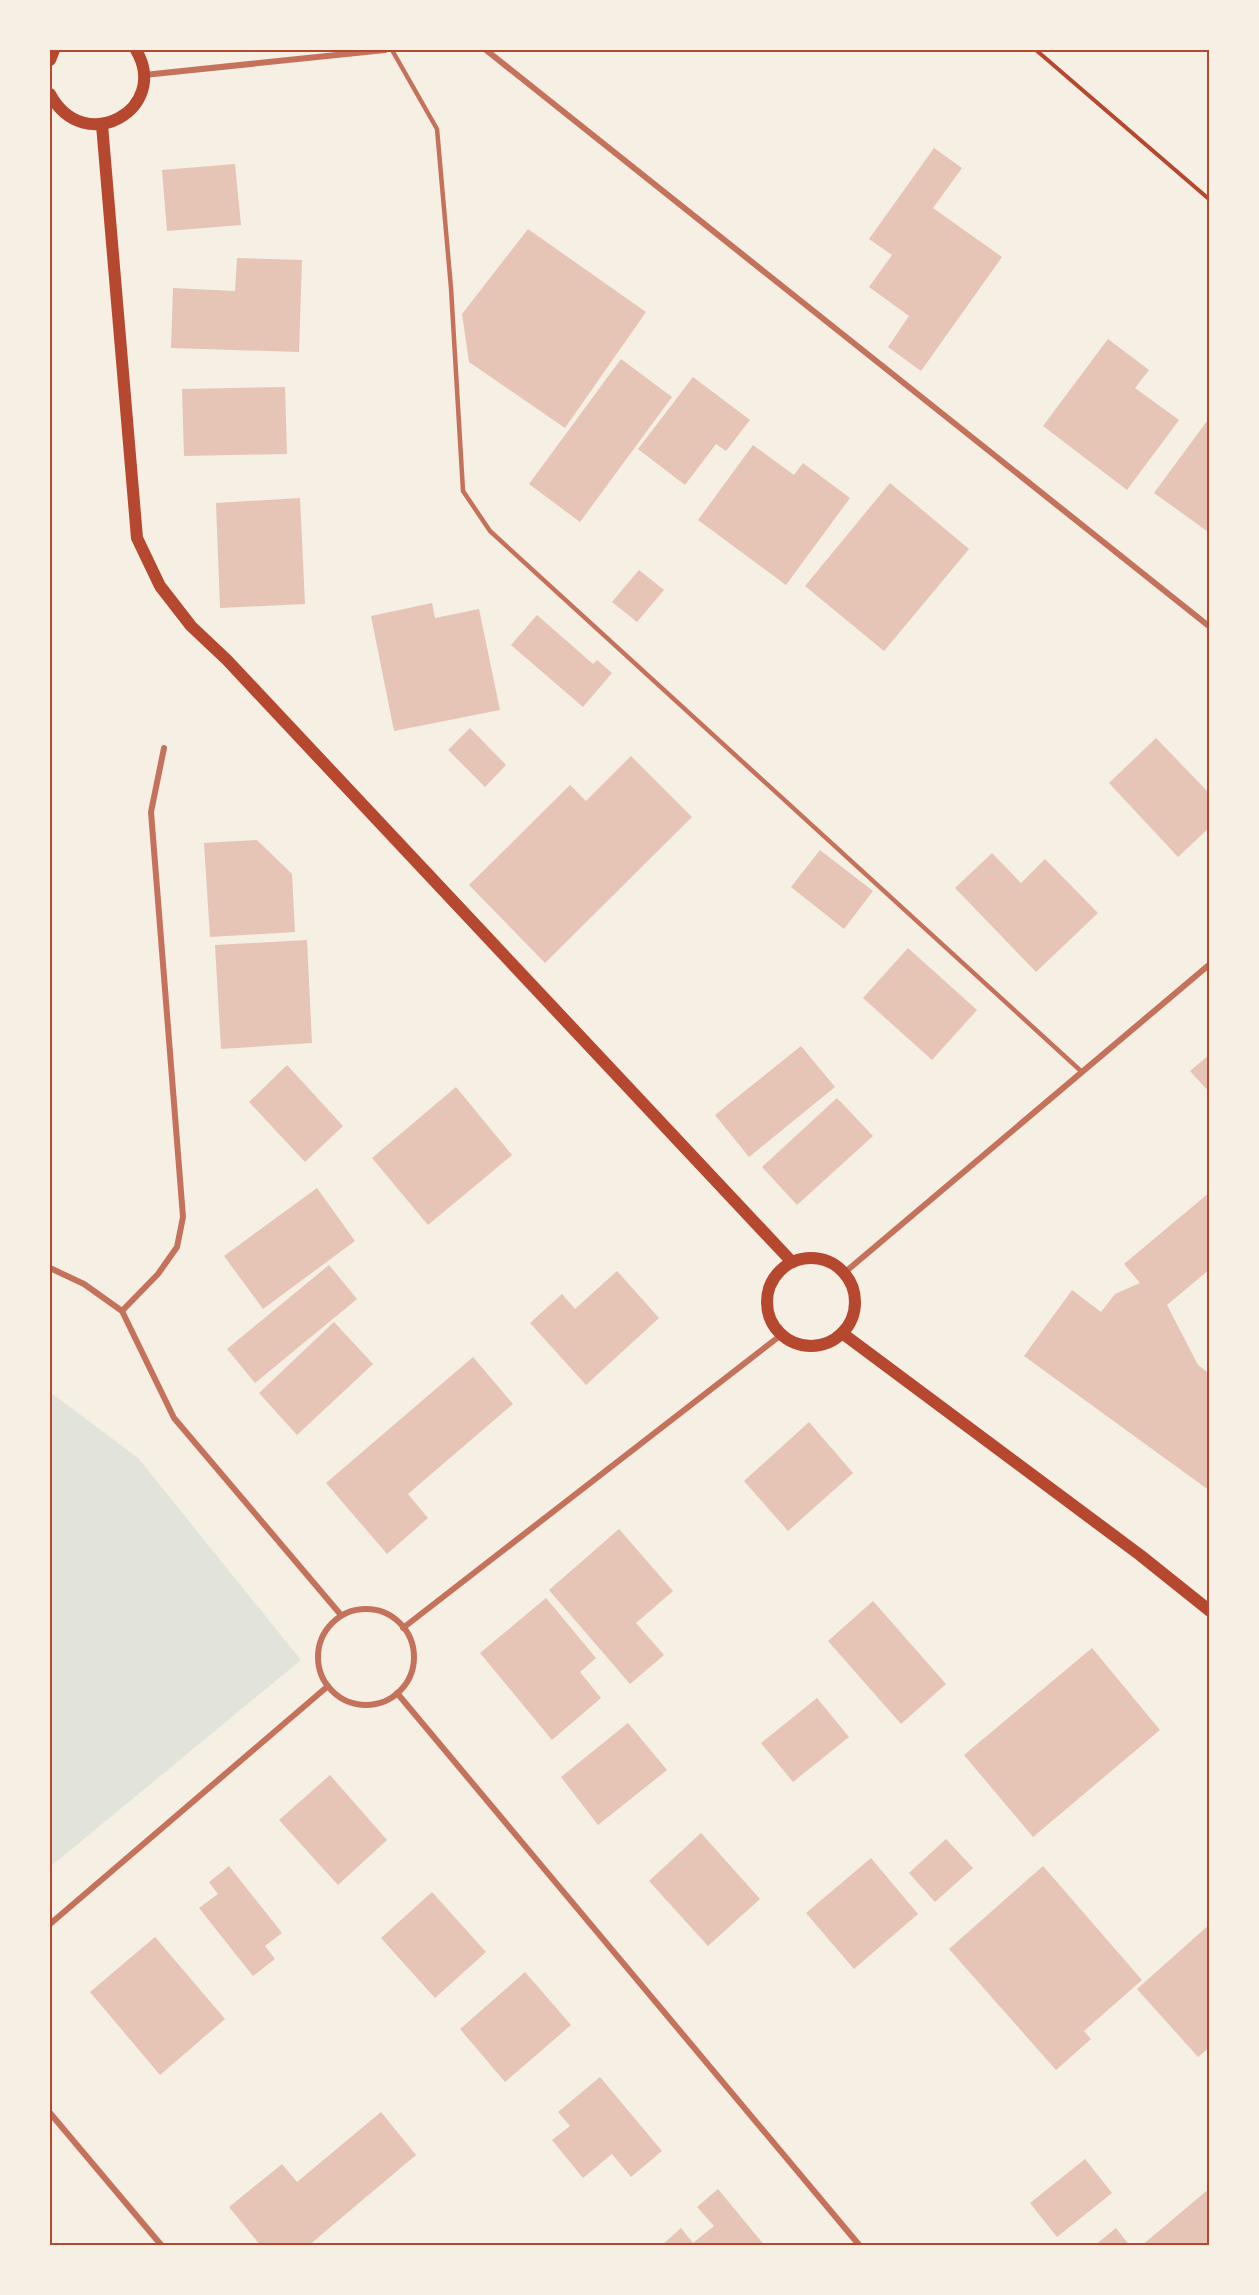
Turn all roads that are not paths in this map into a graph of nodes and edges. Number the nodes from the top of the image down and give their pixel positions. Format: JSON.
{"nodes":[{"id":1,"x":54,"y":50,"type":"edge"},
{"id":2,"x":136,"y":50,"type":"edge"},
{"id":3,"x":385,"y":50,"type":"edge"},
{"id":4,"x":392,"y":50,"type":"edge"},
{"id":5,"x":486,"y":50,"type":"edge"},
{"id":6,"x":50,"y":60,"type":"edge"},
{"id":7,"x":144,"y":75,"type":"junction"},
{"id":8,"x":50,"y":93,"type":"edge"},
{"id":9,"x":102,"y":124,"type":"junction"},
{"id":10,"x":1209,"y":627,"type":"edge"},
{"id":11,"x":164,"y":748,"type":"dead end"},
{"id":12,"x":1209,"y":964,"type":"edge"},
{"id":13,"x":1082,"y":1072,"type":"junction"},
{"id":14,"x":792,"y":1262,"type":"junction"},
{"id":15,"x":50,"y":1268,"type":"edge"},
{"id":16,"x":844,"y":1273,"type":"junction"},
{"id":17,"x":122,"y":1311,"type":"junction"},
{"id":18,"x":843,"y":1333,"type":"junction"},
{"id":19,"x":781,"y":1335,"type":"junction"},
{"id":20,"x":1209,"y":1611,"type":"edge"},
{"id":21,"x":341,"y":1615,"type":"junction"},
{"id":22,"x":403,"y":1628,"type":"junction"},
{"id":23,"x":328,"y":1686,"type":"junction"},
{"id":24,"x":397,"y":1693,"type":"junction"},
{"id":25,"x":50,"y":1924,"type":"edge"},
{"id":26,"x":50,"y":2114,"type":"edge"},
{"id":27,"x":162,"y":2246,"type":"edge"},
{"id":28,"x":860,"y":2246,"type":"edge"}],
"edges":[{"from":1,"to":6,"type":"main road"},
{"from":2,"to":7,"type":"main road"},
{"from":3,"to":7,"type":"street"},
{"from":4,"to":13,"type":"lane"},
{"from":5,"to":10,"type":"street"},
{"from":7,"to":9,"type":"main road"},
{"from":8,"to":9,"type":"main road"},
{"from":9,"to":14,"type":"main road"},
{"from":11,"to":17,"type":"street"},
{"from":12,"to":13,"type":"street"},
{"from":13,"to":16,"type":"street"},
{"from":14,"to":16,"type":"main road"},
{"from":14,"to":19,"type":"main road"},
{"from":15,"to":17,"type":"street"},
{"from":16,"to":18,"type":"main road"},
{"from":17,"to":21,"type":"street"},
{"from":18,"to":19,"type":"main road"},
{"from":18,"to":20,"type":"main road"},
{"from":19,"to":22,"type":"street"},
{"from":21,"to":22,"type":"street"},
{"from":21,"to":23,"type":"street"},
{"from":22,"to":24,"type":"street"},
{"from":23,"to":24,"type":"street"},
{"from":23,"to":25,"type":"street"},
{"from":24,"to":28,"type":"street"},
{"from":26,"to":27,"type":"street"}]}
